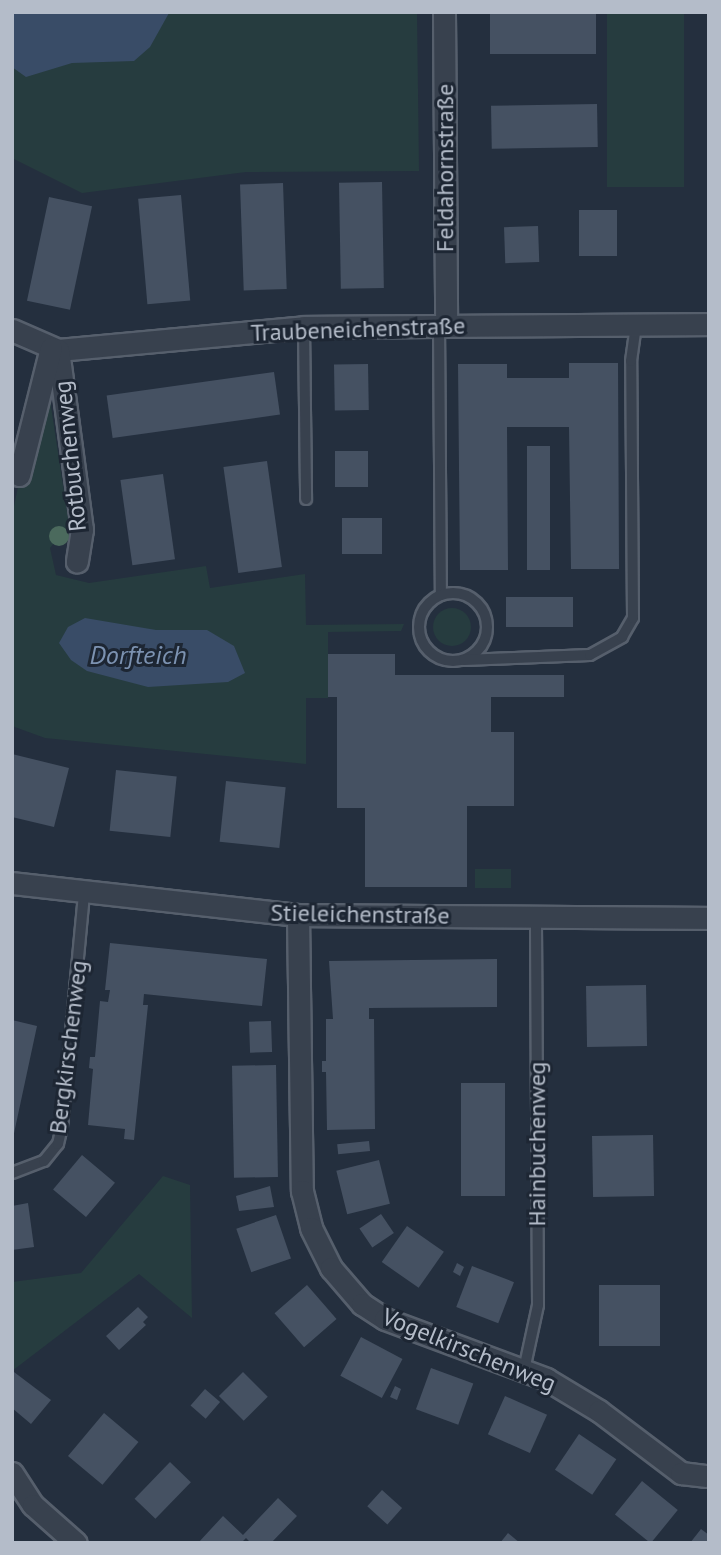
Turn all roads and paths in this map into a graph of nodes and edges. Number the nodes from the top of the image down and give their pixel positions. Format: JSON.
{"nodes":[{"id":1,"x":444,"y":12,"type":"edge"},
{"id":2,"x":443,"y":324,"type":"junction"},
{"id":3,"x":709,"y":324,"type":"edge"},
{"id":4,"x":636,"y":325,"type":"junction"},
{"id":5,"x":304,"y":327,"type":"junction"},
{"id":6,"x":12,"y":330,"type":"edge"},
{"id":7,"x":55,"y":349,"type":"junction"},
{"id":8,"x":19,"y":475,"type":"dead end"},
{"id":9,"x":306,"y":499,"type":"dead end"},
{"id":10,"x":77,"y":562,"type":"dead end"},
{"id":11,"x":440,"y":595,"type":"junction"},
{"id":12,"x":464,"y":660,"type":"junction"},
{"id":13,"x":12,"y":883,"type":"edge"},
{"id":14,"x":84,"y":894,"type":"junction"},
{"id":15,"x":298,"y":915,"type":"junction"},
{"id":16,"x":536,"y":916,"type":"junction"},
{"id":17,"x":709,"y":918,"type":"edge"},
{"id":18,"x":12,"y":1173,"type":"edge"},
{"id":19,"x":524,"y":1370,"type":"junction"},
{"id":20,"x":12,"y":1473,"type":"edge"},
{"id":21,"x":705,"y":1476,"type":"dead end"},
{"id":22,"x":76,"y":1543,"type":"edge"}],
"edges":[{"from":1,"to":2,"type":"street","name":"Feldahornstraße"},
{"from":2,"to":4,"type":"street","name":"Traubeneichenstraße"},
{"from":2,"to":5,"type":"street","name":"Traubeneichenstraße"},
{"from":2,"to":11,"type":"lane"},
{"from":3,"to":4,"type":"street","name":"Traubeneichenstraße"},
{"from":4,"to":12,"type":"lane"},
{"from":5,"to":7,"type":"street","name":"Traubeneichenstraße"},
{"from":5,"to":9,"type":"lane"},
{"from":6,"to":7,"type":"street"},
{"from":7,"to":8,"type":"street","name":"Rotbuchenweg"},
{"from":7,"to":10,"type":"street","name":"Rotbuchenweg"},
{"from":11,"to":12,"type":"lane"},
{"from":11,"to":12,"type":"lane"},
{"from":13,"to":14,"type":"street","name":"Stieleichenstraße"},
{"from":14,"to":15,"type":"street","name":"Stieleichenstraße"},
{"from":14,"to":18,"type":"lane","name":"Bergkirschenweg"},
{"from":15,"to":16,"type":"street","name":"Stieleichenstraße"},
{"from":15,"to":19,"type":"street","name":"Vogelkirschenweg"},
{"from":16,"to":17,"type":"street","name":"Stieleichenstraße"},
{"from":16,"to":19,"type":"lane","name":"Hainbuchenweg"},
{"from":19,"to":21,"type":"street","name":"Vogelkirschenweg"},
{"from":20,"to":22,"type":"street"}]}
